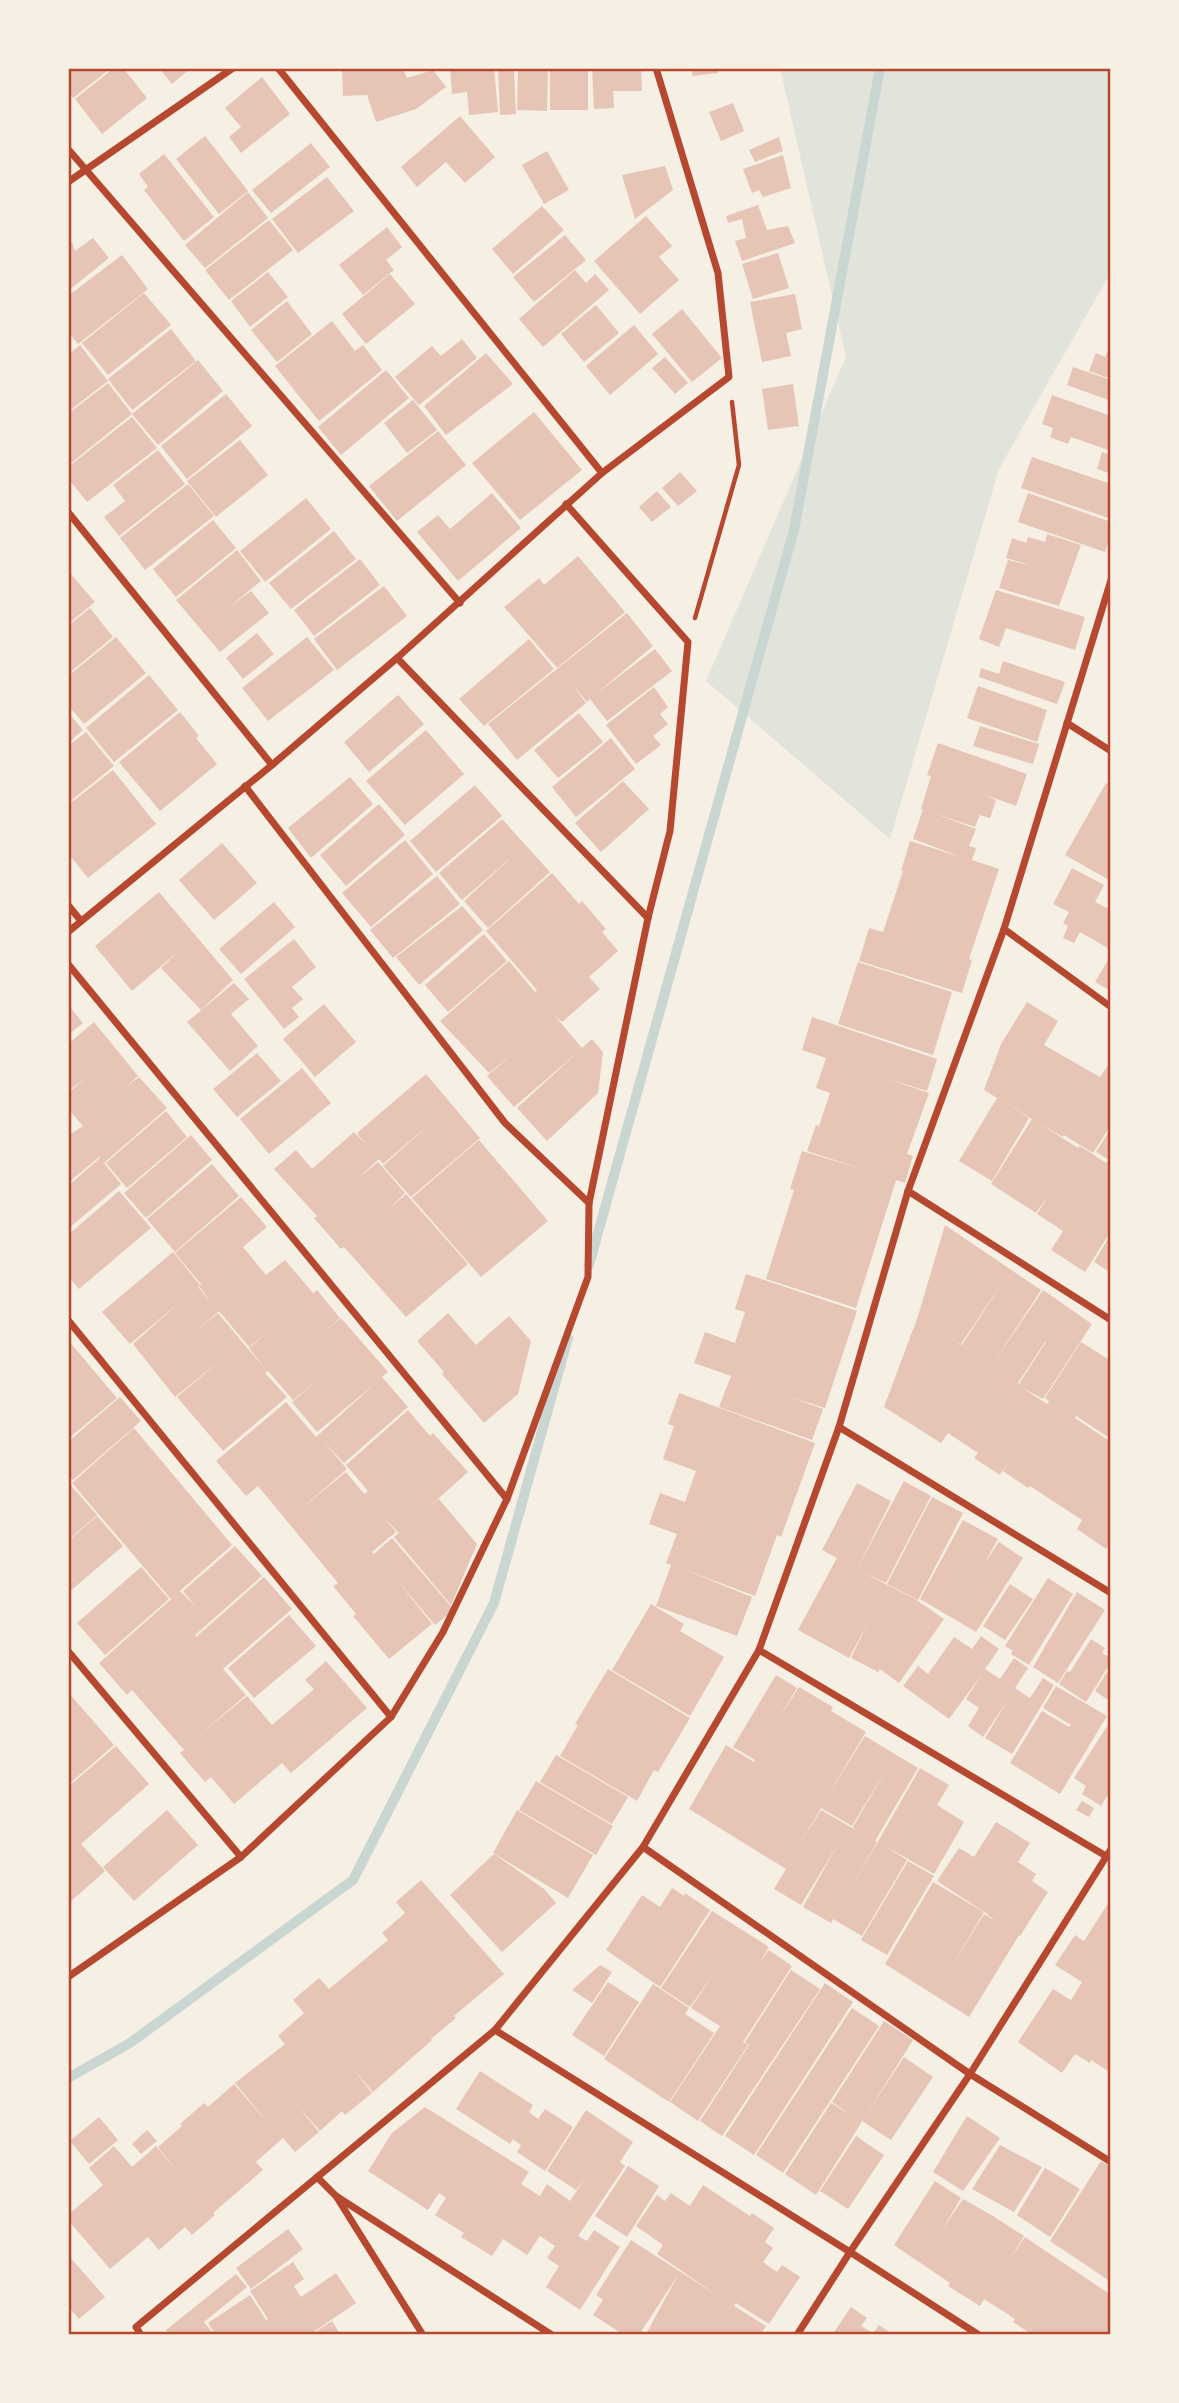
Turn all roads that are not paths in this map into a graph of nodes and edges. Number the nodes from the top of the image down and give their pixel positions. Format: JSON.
{"nodes":[{"id":1,"x":233,"y":68,"type":"edge"},
{"id":2,"x":278,"y":68,"type":"edge"},
{"id":3,"x":656,"y":68,"type":"edge"},
{"id":4,"x":68,"y":149,"type":"edge"},
{"id":5,"x":84,"y":169,"type":"junction"},
{"id":6,"x":68,"y":182,"type":"edge"},
{"id":7,"x":602,"y":473,"type":"junction"},
{"id":8,"x":566,"y":504,"type":"junction"},
{"id":9,"x":68,"y":512,"type":"edge"},
{"id":10,"x":1111,"y":580,"type":"edge"},
{"id":11,"x":460,"y":603,"type":"junction"},
{"id":12,"x":397,"y":658,"type":"junction"},
{"id":13,"x":1067,"y":723,"type":"junction"},
{"id":14,"x":1111,"y":751,"type":"edge"},
{"id":15,"x":272,"y":765,"type":"junction"},
{"id":16,"x":245,"y":786,"type":"junction"},
{"id":17,"x":68,"y":905,"type":"edge"},
{"id":18,"x":648,"y":918,"type":"junction"},
{"id":19,"x":81,"y":921,"type":"junction"},
{"id":20,"x":1004,"y":929,"type":"junction"},
{"id":21,"x":68,"y":932,"type":"edge"},
{"id":22,"x":68,"y":964,"type":"edge"},
{"id":23,"x":1111,"y":1007,"type":"edge"},
{"id":24,"x":908,"y":1191,"type":"junction"},
{"id":25,"x":589,"y":1203,"type":"junction"},
{"id":26,"x":68,"y":1320,"type":"edge"},
{"id":27,"x":1111,"y":1320,"type":"edge"},
{"id":28,"x":839,"y":1427,"type":"junction"},
{"id":29,"x":507,"y":1499,"type":"junction"},
{"id":30,"x":1111,"y":1593,"type":"edge"},
{"id":31,"x":759,"y":1650,"type":"junction"},
{"id":32,"x":68,"y":1651,"type":"edge"},
{"id":33,"x":391,"y":1717,"type":"junction"},
{"id":34,"x":643,"y":1847,"type":"junction"},
{"id":35,"x":1109,"y":1855,"type":"edge"},
{"id":36,"x":241,"y":1857,"type":"junction"},
{"id":37,"x":68,"y":1977,"type":"edge"},
{"id":38,"x":495,"y":2030,"type":"junction"},
{"id":39,"x":970,"y":2074,"type":"junction"},
{"id":40,"x":1111,"y":2162,"type":"edge"},
{"id":41,"x":317,"y":2177,"type":"junction"},
{"id":42,"x":336,"y":2196,"type":"junction"},
{"id":43,"x":850,"y":2252,"type":"junction"},
{"id":44,"x":138,"y":2331,"type":"edge"},
{"id":45,"x":423,"y":2335,"type":"edge"},
{"id":46,"x":552,"y":2335,"type":"edge"},
{"id":47,"x":797,"y":2335,"type":"edge"},
{"id":48,"x":978,"y":2335,"type":"edge"}],
"edges":[{"from":1,"to":5,"type":"street"},
{"from":2,"to":7,"type":"street"},
{"from":3,"to":7,"type":"street"},
{"from":4,"to":5,"type":"street"},
{"from":5,"to":6,"type":"street"},
{"from":5,"to":11,"type":"street"},
{"from":7,"to":8,"type":"street"},
{"from":8,"to":11,"type":"street"},
{"from":8,"to":18,"type":"street"},
{"from":9,"to":15,"type":"street"},
{"from":10,"to":13,"type":"street"},
{"from":11,"to":12,"type":"street"},
{"from":12,"to":15,"type":"street"},
{"from":12,"to":18,"type":"street"},
{"from":13,"to":14,"type":"street"},
{"from":13,"to":20,"type":"street"},
{"from":15,"to":16,"type":"street"},
{"from":16,"to":19,"type":"street"},
{"from":16,"to":25,"type":"street"},
{"from":17,"to":19,"type":"street"},
{"from":18,"to":25,"type":"street"},
{"from":19,"to":21,"type":"street"},
{"from":20,"to":23,"type":"street"},
{"from":20,"to":24,"type":"street"},
{"from":22,"to":29,"type":"street"},
{"from":24,"to":27,"type":"street"},
{"from":24,"to":28,"type":"street"},
{"from":25,"to":29,"type":"street"},
{"from":26,"to":33,"type":"street"},
{"from":28,"to":30,"type":"street"},
{"from":28,"to":31,"type":"street"},
{"from":29,"to":33,"type":"street"},
{"from":31,"to":34,"type":"street"},
{"from":31,"to":35,"type":"street"},
{"from":32,"to":36,"type":"street"},
{"from":33,"to":36,"type":"street"},
{"from":34,"to":38,"type":"street"},
{"from":34,"to":39,"type":"street"},
{"from":35,"to":39,"type":"street"},
{"from":36,"to":37,"type":"street"},
{"from":38,"to":41,"type":"street"},
{"from":38,"to":43,"type":"street"},
{"from":39,"to":40,"type":"street"},
{"from":39,"to":43,"type":"street"},
{"from":41,"to":42,"type":"street"},
{"from":41,"to":44,"type":"street"},
{"from":42,"to":45,"type":"street"},
{"from":42,"to":46,"type":"street"},
{"from":43,"to":47,"type":"street"},
{"from":43,"to":48,"type":"street"}]}
